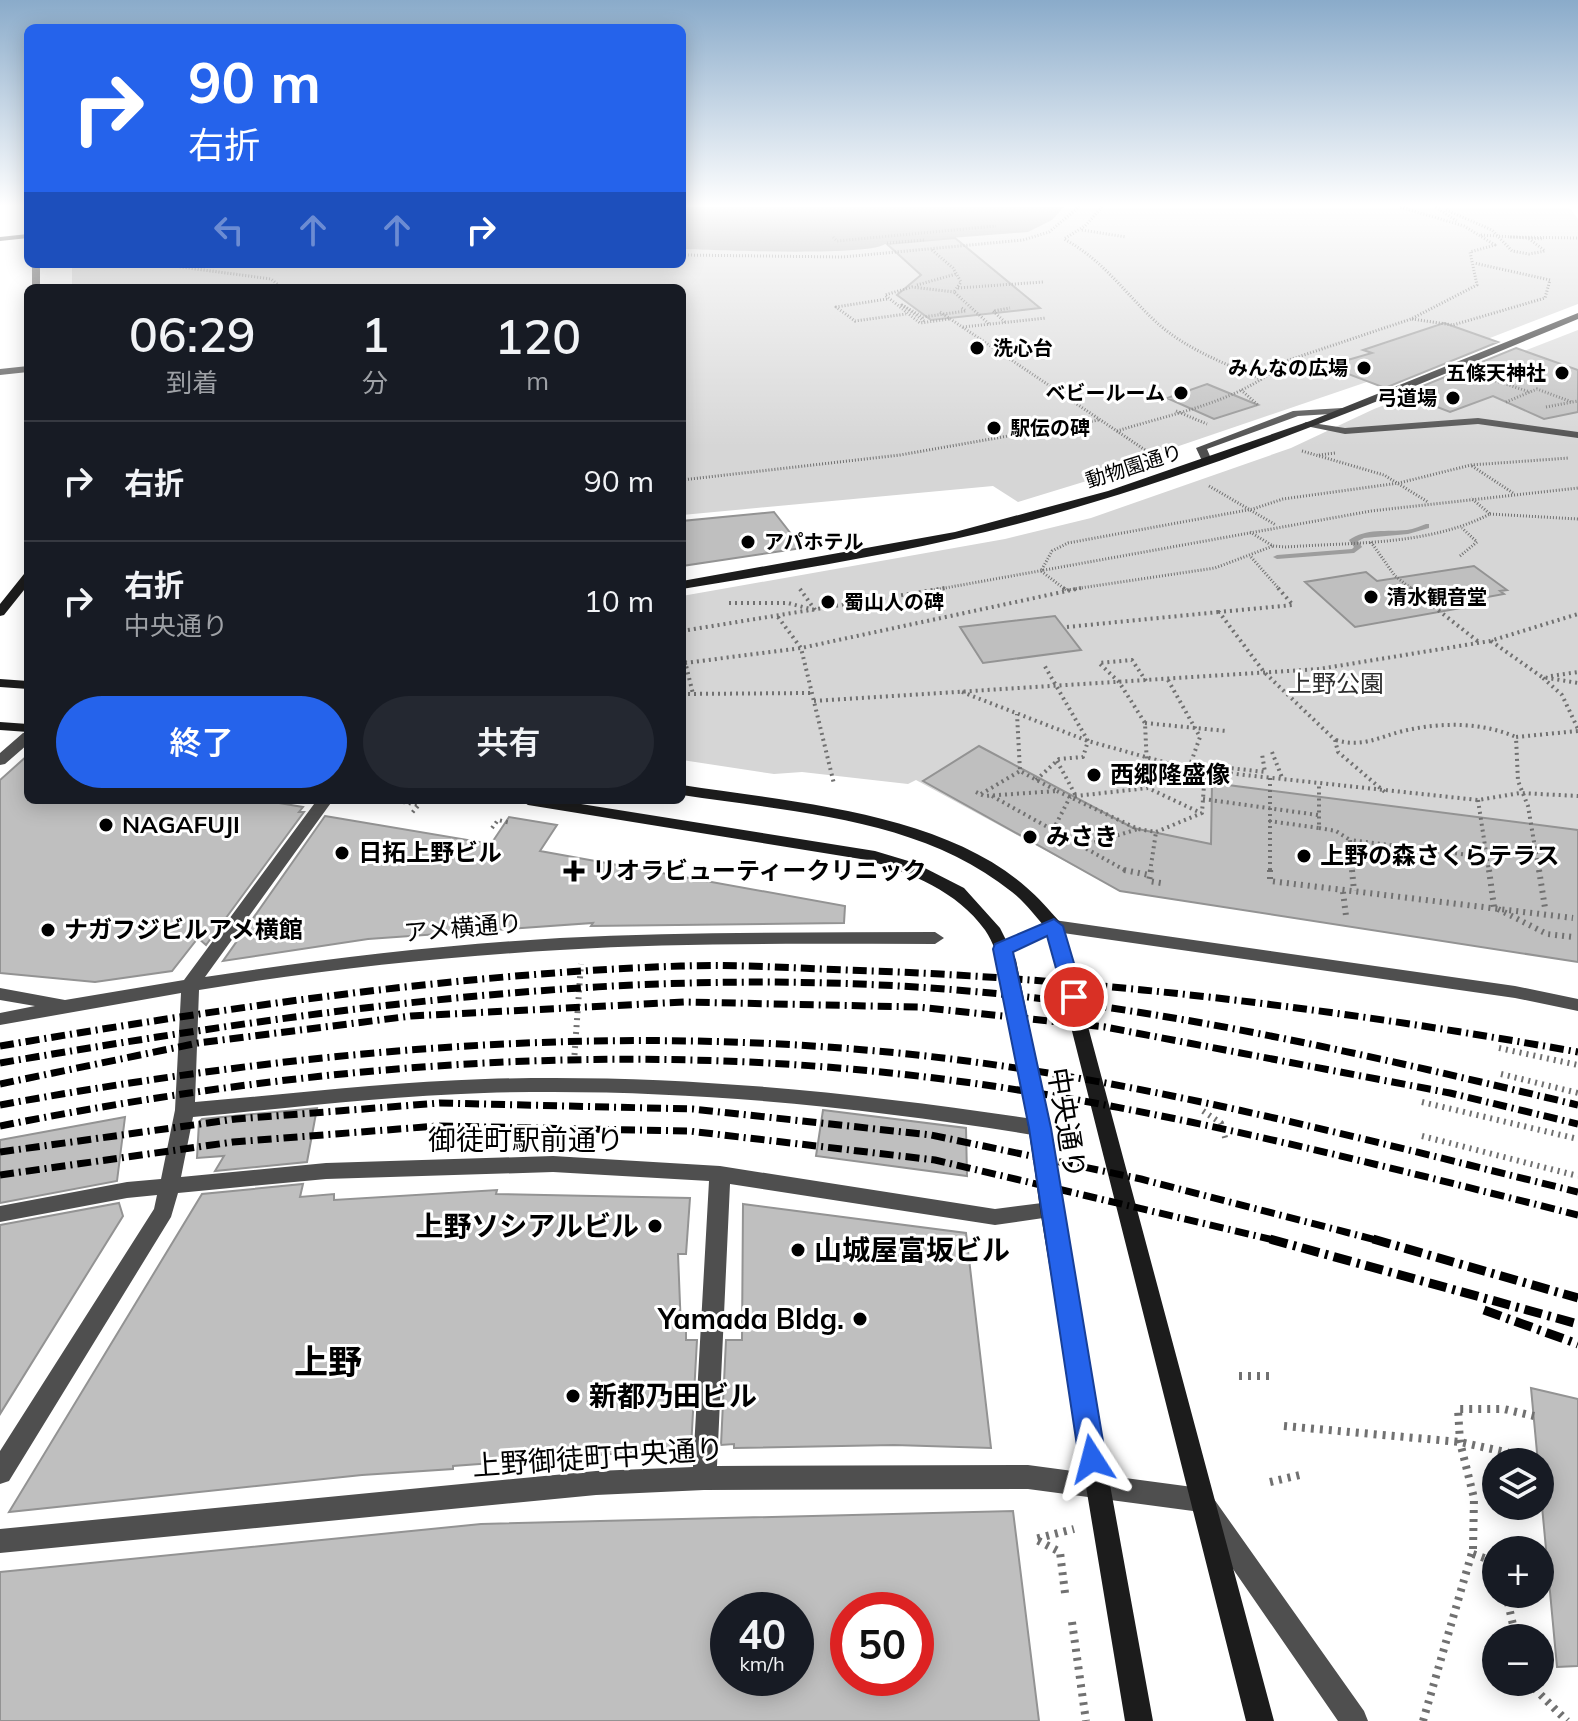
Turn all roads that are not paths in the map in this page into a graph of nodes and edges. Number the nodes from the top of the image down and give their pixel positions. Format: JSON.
{"nodes":[{"id":1,"x":1578,"y":316,"type":"edge"},
{"id":2,"x":24,"y":369,"type":"edge"},
{"id":3,"x":0,"y":372,"type":"edge"},
{"id":4,"x":1342,"y":411,"type":"junction"},
{"id":5,"x":1306,"y":425,"type":"junction"},
{"id":6,"x":1578,"y":435,"type":"edge"},
{"id":7,"x":1207,"y":461,"type":"junction"},
{"id":8,"x":24,"y":582,"type":"edge"},
{"id":9,"x":686,"y":584,"type":"edge"},
{"id":10,"x":0,"y":612,"type":"edge"},
{"id":11,"x":0,"y":683,"type":"edge"},
{"id":12,"x":24,"y":685,"type":"edge"},
{"id":13,"x":0,"y":726,"type":"edge"},
{"id":14,"x":24,"y":728,"type":"edge"},
{"id":15,"x":24,"y":740,"type":"edge"},
{"id":16,"x":0,"y":761,"type":"edge"},
{"id":17,"x":686,"y":791,"type":"edge"},
{"id":18,"x":322,"y":804,"type":"edge"},
{"id":19,"x":554,"y":804,"type":"edge"},
{"id":20,"x":1054,"y":926,"type":"junction"},
{"id":21,"x":935,"y":938,"type":"dead end"},
{"id":22,"x":1002,"y":949,"type":"junction"},
{"id":23,"x":190,"y":984,"type":"junction"},
{"id":24,"x":0,"y":994,"type":"edge"},
{"id":25,"x":70,"y":1005,"type":"junction"},
{"id":26,"x":1578,"y":1005,"type":"edge"},
{"id":27,"x":0,"y":1019,"type":"edge"},
{"id":28,"x":185,"y":1110,"type":"junction"},
{"id":29,"x":1040,"y":1128,"type":"junction"},
{"id":30,"x":720,"y":1174,"type":"junction"},
{"id":31,"x":169,"y":1186,"type":"junction"},
{"id":32,"x":1050,"y":1210,"type":"junction"},
{"id":33,"x":0,"y":1214,"type":"edge"},
{"id":34,"x":0,"y":1473,"type":"edge"},
{"id":35,"x":704,"y":1478,"type":"junction"},
{"id":36,"x":1097,"y":1487,"type":"junction"},
{"id":37,"x":1200,"y":1500,"type":"junction"},
{"id":38,"x":0,"y":1541,"type":"edge"},
{"id":39,"x":1139,"y":1721,"type":"edge"},
{"id":40,"x":1260,"y":1721,"type":"edge"},
{"id":41,"x":1354,"y":1721,"type":"edge"}],
"edges":[{"from":1,"to":4,"type":"main road","name":"動物園通り"},
{"from":2,"to":3,"type":"street"},
{"from":4,"to":5,"type":"main road","name":"動物園通り"},
{"from":4,"to":7,"type":"street"},
{"from":5,"to":6,"type":"street"},
{"from":5,"to":7,"type":"main road","name":"動物園通り"},
{"from":7,"to":9,"type":"main road","name":"動物園通り"},
{"from":8,"to":10,"type":"main road"},
{"from":11,"to":12,"type":"main road"},
{"from":13,"to":14,"type":"main road"},
{"from":15,"to":16,"type":"street"},
{"from":17,"to":20,"type":"main road","name":"中央通り"},
{"from":18,"to":23,"type":"street"},
{"from":19,"to":22,"type":"main road","name":"中央通り"},
{"from":20,"to":22,"type":"street"},
{"from":20,"to":26,"type":"street"},
{"from":20,"to":37,"type":"main road","name":"中央通り"},
{"from":21,"to":23,"type":"street","name":"アメ横通り"},
{"from":22,"to":29,"type":"main road","name":"中央通り"},
{"from":23,"to":25,"type":"street","name":"アメ横通り"},
{"from":23,"to":28,"type":"street"},
{"from":24,"to":25,"type":"street"},
{"from":25,"to":27,"type":"street","name":"アメ横通り"},
{"from":28,"to":29,"type":"street"},
{"from":28,"to":31,"type":"street"},
{"from":29,"to":32,"type":"main road","name":"中央通り"},
{"from":30,"to":31,"type":"street","name":"御徒町駅前通り"},
{"from":30,"to":32,"type":"street","name":"御徒町駅前通り"},
{"from":30,"to":35,"type":"street"},
{"from":31,"to":33,"type":"street","name":"御徒町駅前通り"},
{"from":31,"to":34,"type":"street"},
{"from":32,"to":36,"type":"main road","name":"中央通り"},
{"from":35,"to":36,"type":"street","name":"上野御徒町中央通り"},
{"from":35,"to":38,"type":"street","name":"上野御徒町中央通り"},
{"from":36,"to":37,"type":"street","name":"上野御徒町中央通り"},
{"from":36,"to":39,"type":"main road","name":"中央通り"},
{"from":37,"to":40,"type":"main road","name":"中央通り"},
{"from":37,"to":41,"type":"street"}]}
